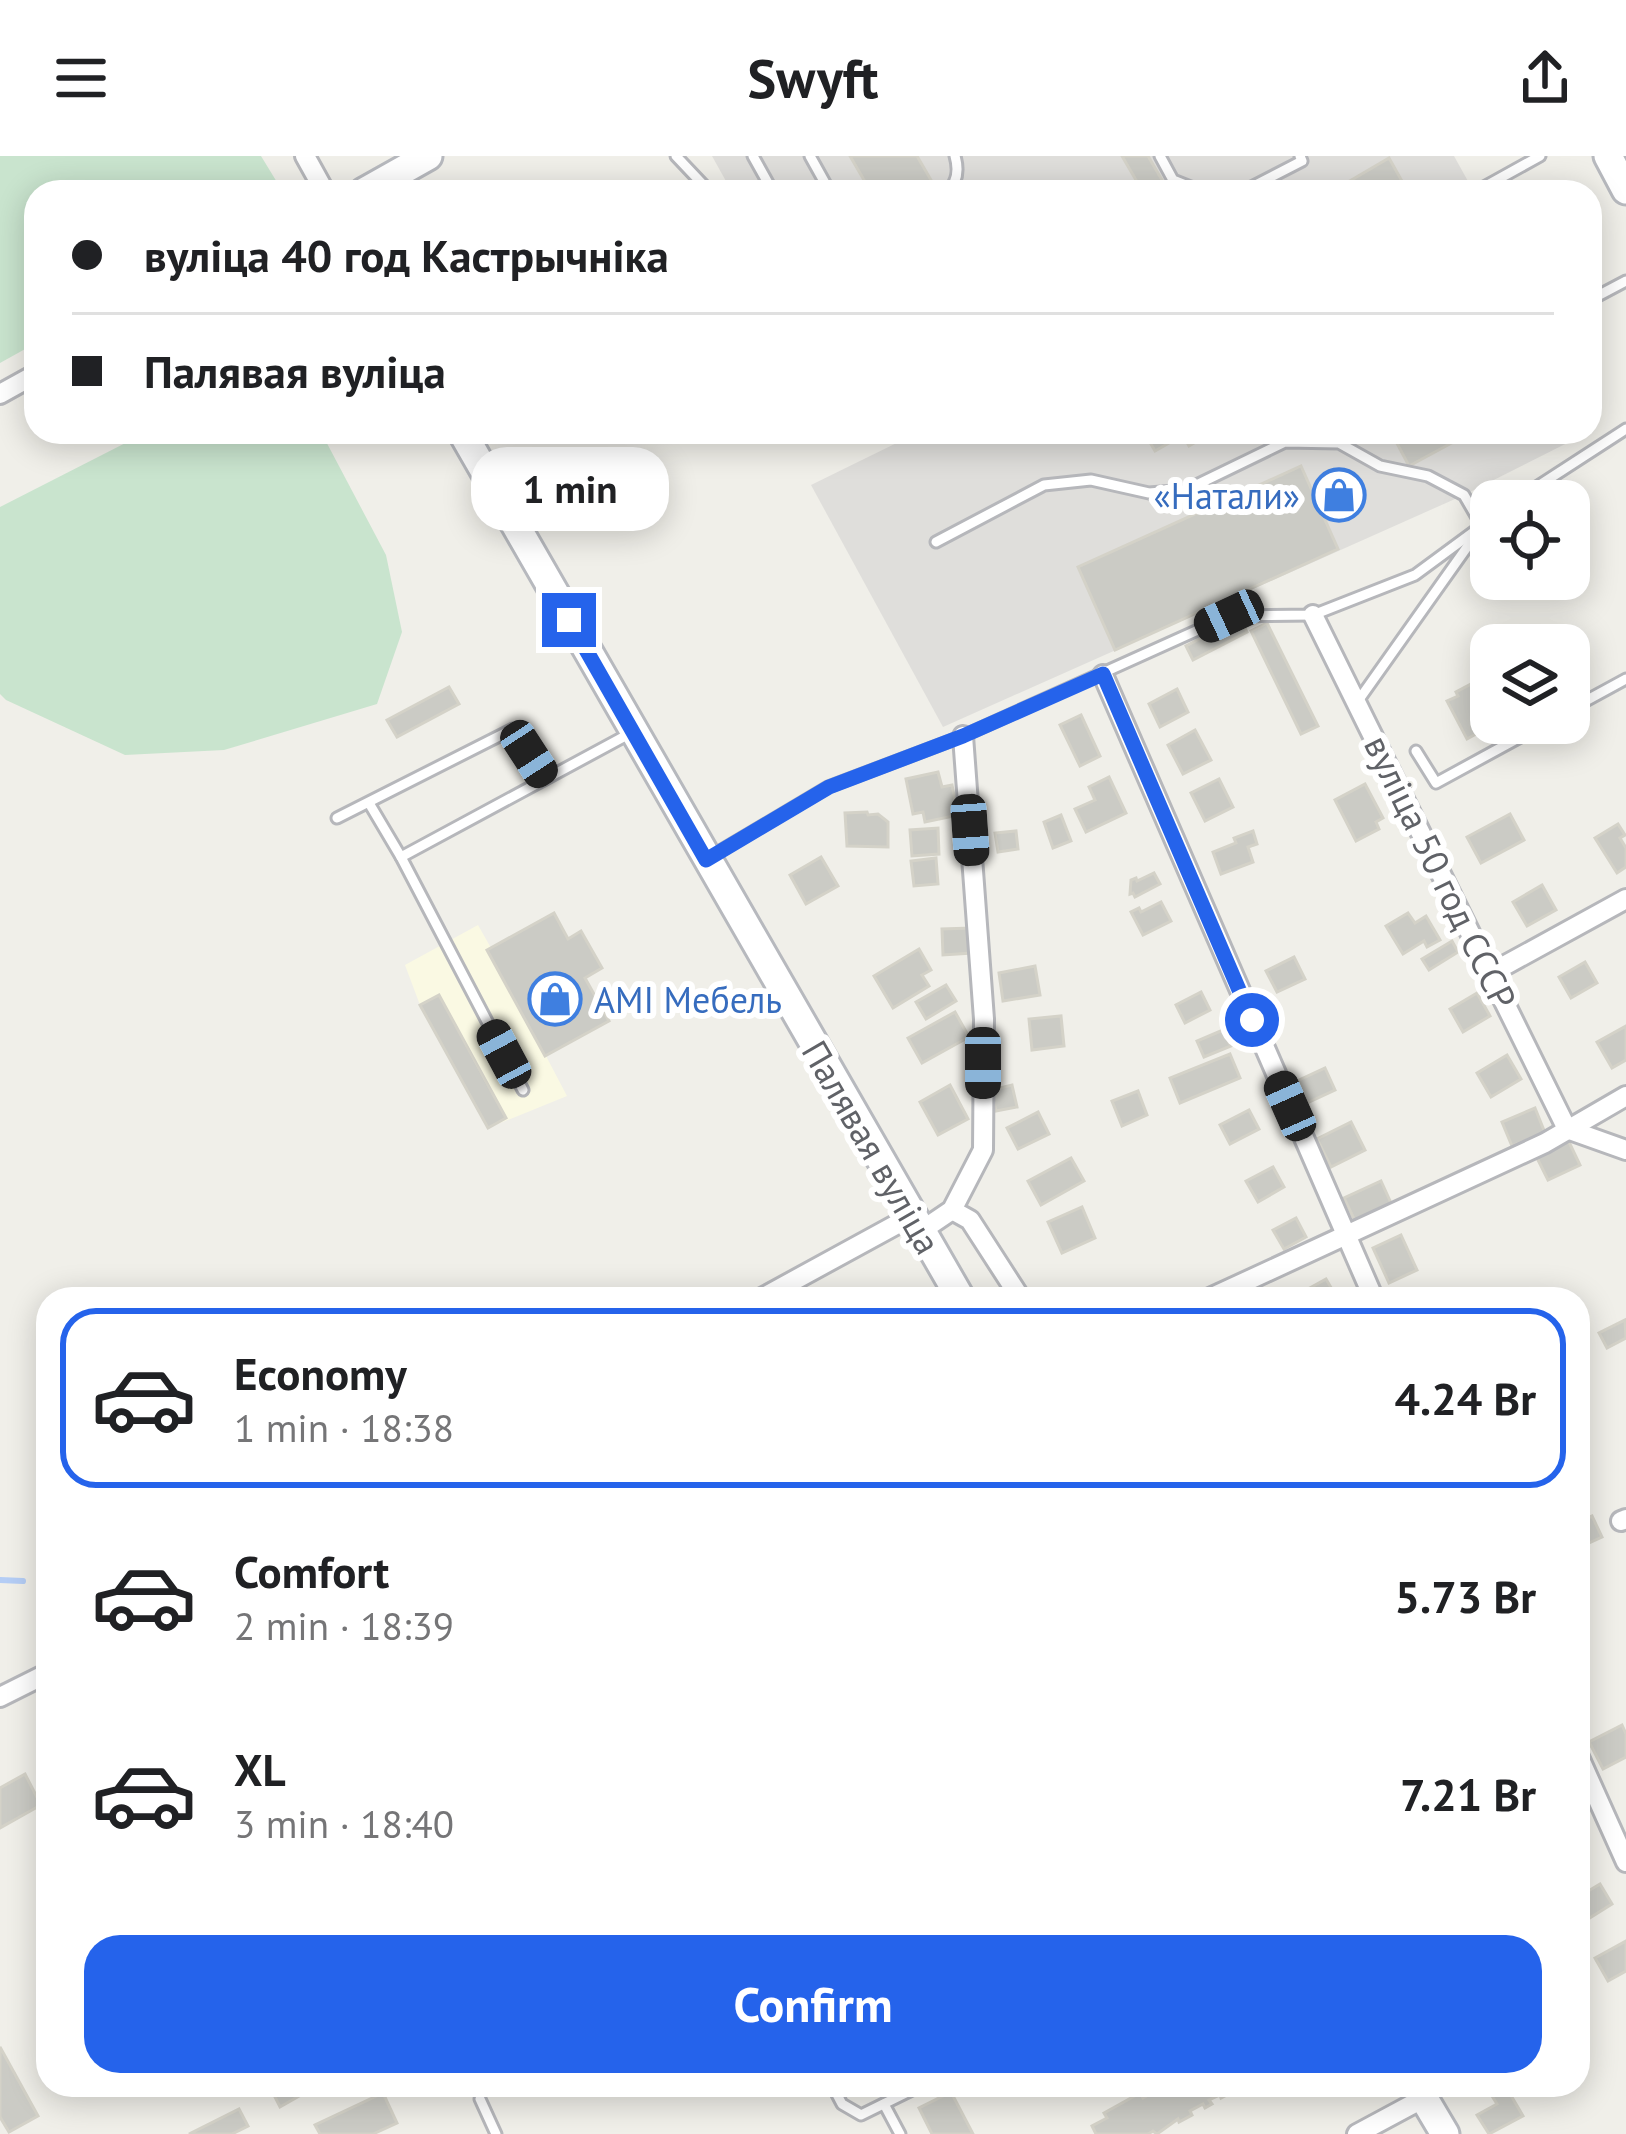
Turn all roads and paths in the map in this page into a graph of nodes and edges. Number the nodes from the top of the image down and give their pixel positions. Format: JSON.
{"nodes":[{"id":1,"x":428,"y":156,"type":"edge"},
{"id":2,"x":676,"y":156,"type":"edge"},
{"id":3,"x":1300,"y":156,"type":"edge"},
{"id":4,"x":1540,"y":156,"type":"edge"},
{"id":5,"x":1608,"y":156,"type":"edge"},
{"id":6,"x":385,"y":180,"type":"edge"},
{"id":7,"x":699,"y":180,"type":"edge"},
{"id":8,"x":1265,"y":180,"type":"edge"},
{"id":9,"x":1497,"y":180,"type":"edge"},
{"id":10,"x":1626,"y":190,"type":"edge"},
{"id":11,"x":1626,"y":429,"type":"edge"},
{"id":12,"x":469,"y":444,"type":"edge"},
{"id":13,"x":1281,"y":444,"type":"edge"},
{"id":14,"x":1341,"y":444,"type":"edge"},
{"id":15,"x":1547,"y":480,"type":"edge"},
{"id":16,"x":1470,"y":502,"type":"edge"},
{"id":17,"x":1470,"y":534,"type":"edge"},
{"id":18,"x":936,"y":542,"type":"dead end"},
{"id":19,"x":1470,"y":544,"type":"edge"},
{"id":20,"x":1313,"y":615,"type":"junction"},
{"id":21,"x":1103,"y":674,"type":"junction"},
{"id":22,"x":1626,"y":679,"type":"edge"},
{"id":23,"x":1590,"y":699,"type":"edge"},
{"id":24,"x":1357,"y":703,"type":"junction"},
{"id":25,"x":633,"y":732,"type":"junction"},
{"id":26,"x":963,"y":736,"type":"junction"},
{"id":27,"x":1508,"y":744,"type":"edge"},
{"id":28,"x":1416,"y":751,"type":"dead end"},
{"id":29,"x":545,"y":779,"type":"junction"},
{"id":30,"x":369,"y":803,"type":"junction"},
{"id":31,"x":337,"y":818,"type":"dead end"},
{"id":32,"x":400,"y":857,"type":"junction"},
{"id":33,"x":706,"y":860,"type":"junction"},
{"id":34,"x":1626,"y":899,"type":"edge"},
{"id":35,"x":1491,"y":973,"type":"junction"},
{"id":36,"x":524,"y":1090,"type":"dead end"},
{"id":37,"x":1626,"y":1096,"type":"edge"},
{"id":38,"x":1567,"y":1129,"type":"junction"},
{"id":39,"x":1626,"y":1150,"type":"edge"},
{"id":40,"x":952,"y":1210,"type":"junction"},
{"id":41,"x":917,"y":1224,"type":"junction"},
{"id":42,"x":1346,"y":1235,"type":"junction"},
{"id":43,"x":785,"y":1287,"type":"edge"},
{"id":44,"x":954,"y":1287,"type":"edge"},
{"id":45,"x":1013,"y":1287,"type":"edge"},
{"id":46,"x":1234,"y":1287,"type":"edge"},
{"id":47,"x":1369,"y":1287,"type":"edge"},
{"id":48,"x":36,"y":1678,"type":"edge"},
{"id":49,"x":0,"y":1697,"type":"edge"},
{"id":50,"x":1590,"y":1782,"type":"edge"},
{"id":51,"x":1626,"y":1862,"type":"edge"},
{"id":52,"x":838,"y":2097,"type":"edge"},
{"id":53,"x":898,"y":2097,"type":"edge"},
{"id":54,"x":1413,"y":2097,"type":"edge"},
{"id":55,"x":1423,"y":2097,"type":"edge"},
{"id":56,"x":480,"y":2099,"type":"dead end"},
{"id":57,"x":884,"y":2104,"type":"junction"},
{"id":58,"x":496,"y":2134,"type":"edge"},
{"id":59,"x":899,"y":2134,"type":"edge"},
{"id":60,"x":1358,"y":2134,"type":"edge"},
{"id":61,"x":1445,"y":2134,"type":"edge"}],
"edges":[{"from":1,"to":6,"type":"street"},
{"from":2,"to":7,"type":"lane"},
{"from":3,"to":8,"type":"lane"},
{"from":4,"to":9,"type":"lane"},
{"from":5,"to":10,"type":"street"},
{"from":11,"to":15,"type":"lane"},
{"from":12,"to":25,"type":"street","name":"Палявая вуліца"},
{"from":13,"to":18,"type":"lane"},
{"from":14,"to":16,"type":"lane"},
{"from":17,"to":20,"type":"lane"},
{"from":19,"to":24,"type":"lane"},
{"from":20,"to":21,"type":"lane"},
{"from":20,"to":24,"type":"street","name":"вуліца 50 год СССР"},
{"from":21,"to":26,"type":"lane"},
{"from":21,"to":42,"type":"street"},
{"from":22,"to":23,"type":"lane"},
{"from":24,"to":35,"type":"street","name":"вуліца 50 год СССР"},
{"from":25,"to":29,"type":"lane"},
{"from":25,"to":33,"type":"street","name":"Палявая вуліца"},
{"from":26,"to":33,"type":"lane"},
{"from":26,"to":40,"type":"street"},
{"from":27,"to":28,"type":"lane"},
{"from":29,"to":30,"type":"lane"},
{"from":29,"to":32,"type":"lane"},
{"from":30,"to":31,"type":"lane"},
{"from":30,"to":32,"type":"lane"},
{"from":32,"to":36,"type":"lane"},
{"from":33,"to":41,"type":"street","name":"Палявая вуліца"},
{"from":34,"to":35,"type":"street"},
{"from":35,"to":38,"type":"street","name":"вуліца 50 год СССР"},
{"from":37,"to":38,"type":"street"},
{"from":38,"to":39,"type":"street"},
{"from":38,"to":42,"type":"street"},
{"from":40,"to":41,"type":"street"},
{"from":40,"to":45,"type":"street"},
{"from":41,"to":43,"type":"street"},
{"from":41,"to":44,"type":"street","name":"Палявая вуліца"},
{"from":42,"to":46,"type":"street"},
{"from":42,"to":47,"type":"street"},
{"from":48,"to":49,"type":"street"},
{"from":50,"to":51,"type":"street"},
{"from":52,"to":57,"type":"lane"},
{"from":53,"to":57,"type":"lane"},
{"from":54,"to":60,"type":"street"},
{"from":55,"to":61,"type":"street"},
{"from":56,"to":58,"type":"lane"},
{"from":57,"to":59,"type":"lane"}]}
